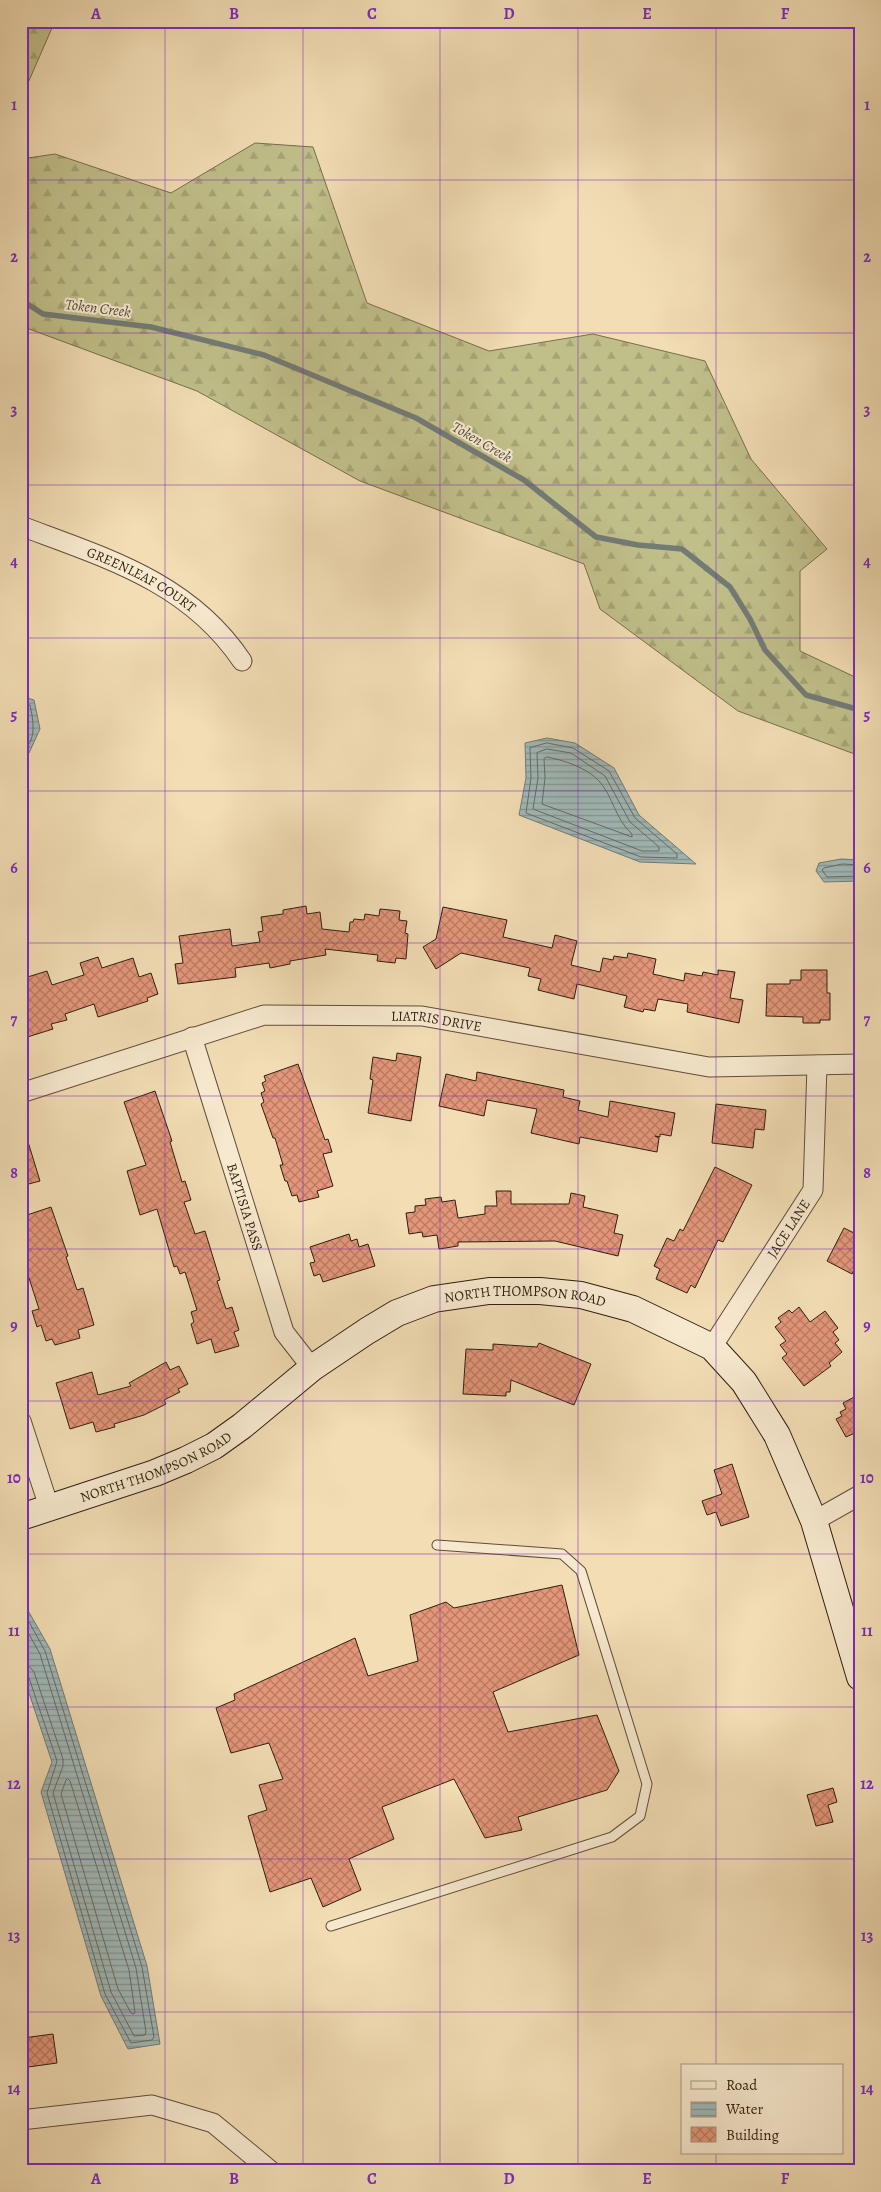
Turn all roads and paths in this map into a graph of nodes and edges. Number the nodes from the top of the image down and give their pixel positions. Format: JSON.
{"nodes":[{"id":1,"x":21,"y":526,"type":"edge"},
{"id":2,"x":242,"y":661,"type":"dead end"},
{"id":3,"x":192,"y":1037,"type":"junction"},
{"id":4,"x":860,"y":1064,"type":"edge"},
{"id":5,"x":817,"y":1065,"type":"junction"},
{"id":6,"x":21,"y":1093,"type":"edge"},
{"id":7,"x":712,"y":1347,"type":"junction"},
{"id":8,"x":312,"y":1368,"type":"junction"},
{"id":9,"x":21,"y":1421,"type":"edge"},
{"id":10,"x":860,"y":1495,"type":"edge"},
{"id":11,"x":49,"y":1507,"type":"junction"},
{"id":12,"x":21,"y":1517,"type":"edge"},
{"id":13,"x":814,"y":1521,"type":"junction"},
{"id":14,"x":437,"y":1545,"type":"dead end"},
{"id":15,"x":860,"y":1677,"type":"edge"},
{"id":16,"x":330,"y":1926,"type":"dead end"},
{"id":17,"x":21,"y":2120,"type":"edge"},
{"id":18,"x":271,"y":2171,"type":"edge"}],
"edges":[{"from":1,"to":2,"type":"street","name":"GREENLEAF COURT"},
{"from":3,"to":5,"type":"street","name":"LIATRIS DRIVE"},
{"from":3,"to":6,"type":"street","name":"LIATRIS DRIVE"},
{"from":3,"to":8,"type":"street","name":"BAPTISIA PASS"},
{"from":4,"to":5,"type":"street","name":"LIATRIS DRIVE"},
{"from":5,"to":7,"type":"street","name":"JACE LANE"},
{"from":7,"to":8,"type":"street","name":"NORTH THOMPSON ROAD"},
{"from":7,"to":13,"type":"street","name":"NORTH THOMPSON ROAD"},
{"from":8,"to":11,"type":"street","name":"NORTH THOMPSON ROAD"},
{"from":9,"to":11,"type":"street"},
{"from":10,"to":13,"type":"street"},
{"from":11,"to":12,"type":"street","name":"NORTH THOMPSON ROAD"},
{"from":13,"to":15,"type":"street","name":"NORTH THOMPSON ROAD"},
{"from":14,"to":16,"type":"lane"},
{"from":17,"to":18,"type":"street"}]}
